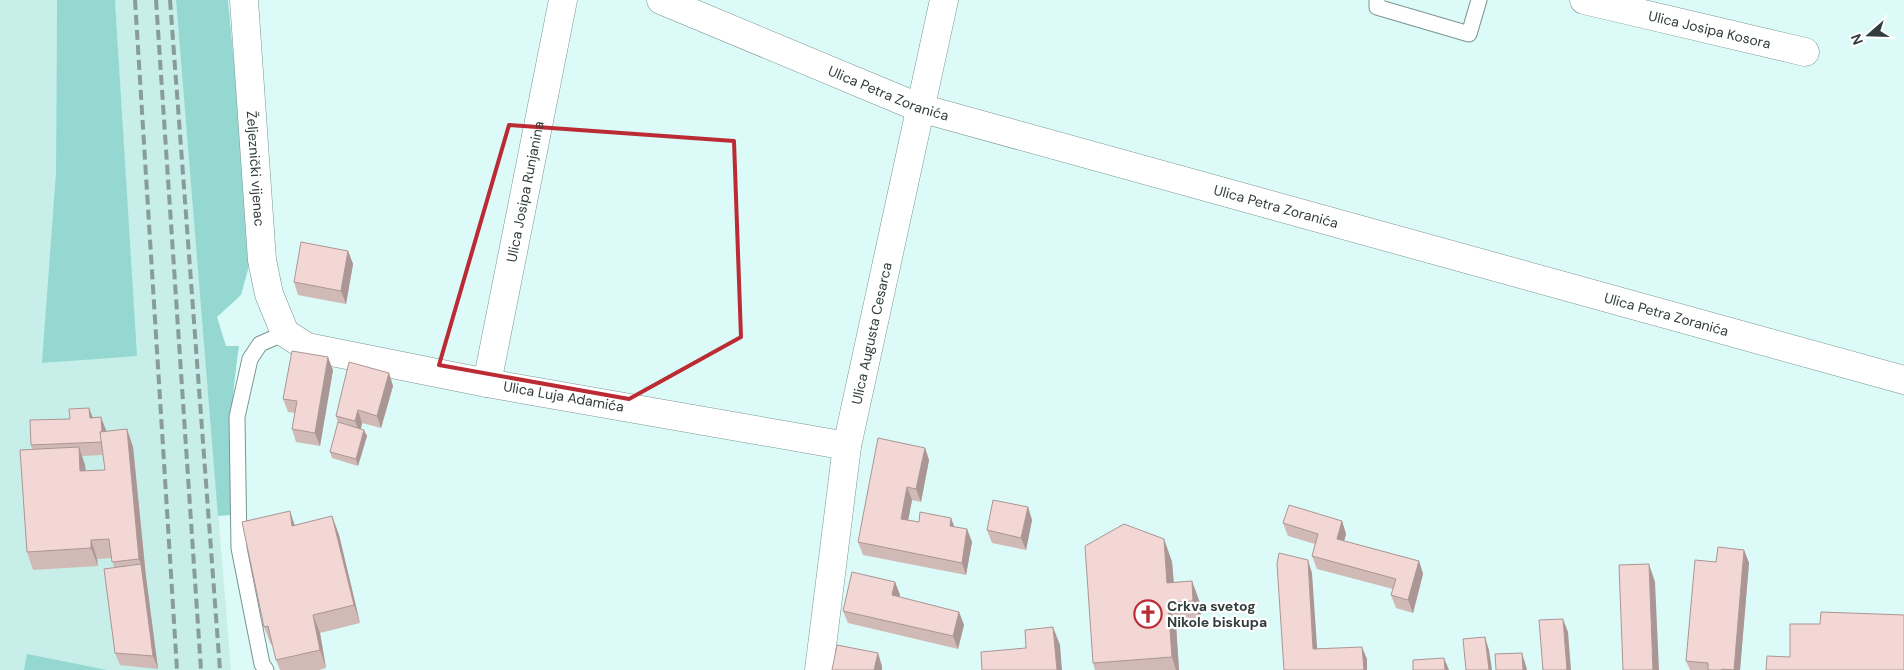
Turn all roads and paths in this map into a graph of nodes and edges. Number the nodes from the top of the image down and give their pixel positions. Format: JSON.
{"nodes":[{"id":1,"x":244,"y":0,"type":"edge"},
{"id":2,"x":563,"y":0,"type":"edge"},
{"id":3,"x":661,"y":0,"type":"edge"},
{"id":4,"x":944,"y":0,"type":"edge"},
{"id":5,"x":1377,"y":0,"type":"edge"},
{"id":6,"x":1479,"y":0,"type":"edge"},
{"id":7,"x":1584,"y":0,"type":"edge"},
{"id":8,"x":1805,"y":52,"type":"dead end"},
{"id":9,"x":920,"y":108,"type":"junction"},
{"id":10,"x":285,"y":333,"type":"junction"},
{"id":11,"x":1904,"y":380,"type":"edge"},
{"id":12,"x":487,"y":383,"type":"junction"},
{"id":13,"x":847,"y":446,"type":"junction"},
{"id":14,"x":266,"y":670,"type":"edge"},
{"id":15,"x":818,"y":670,"type":"edge"}],
"edges":[{"from":1,"to":10,"type":"street","name":"Željeznički vijenac"},
{"from":2,"to":12,"type":"street","name":"Ulica Josipa Runjanina"},
{"from":3,"to":9,"type":"street","name":"Ulica Petra Zoranića"},
{"from":4,"to":9,"type":"street","name":"Ulica Augusta Cesarca"},
{"from":5,"to":6,"type":"lane"},
{"from":7,"to":8,"type":"street","name":"Ulica Josipa Kosora"},
{"from":9,"to":11,"type":"street","name":"Ulica Petra Zoranića"},
{"from":9,"to":13,"type":"street","name":"Ulica Augusta Cesarca"},
{"from":10,"to":12,"type":"street","name":"Ulica Luja Adamića"},
{"from":10,"to":14,"type":"lane"},
{"from":12,"to":13,"type":"street","name":"Ulica Luja Adamića"},
{"from":13,"to":15,"type":"street","name":"Ulica Augusta Cesarca"}]}
